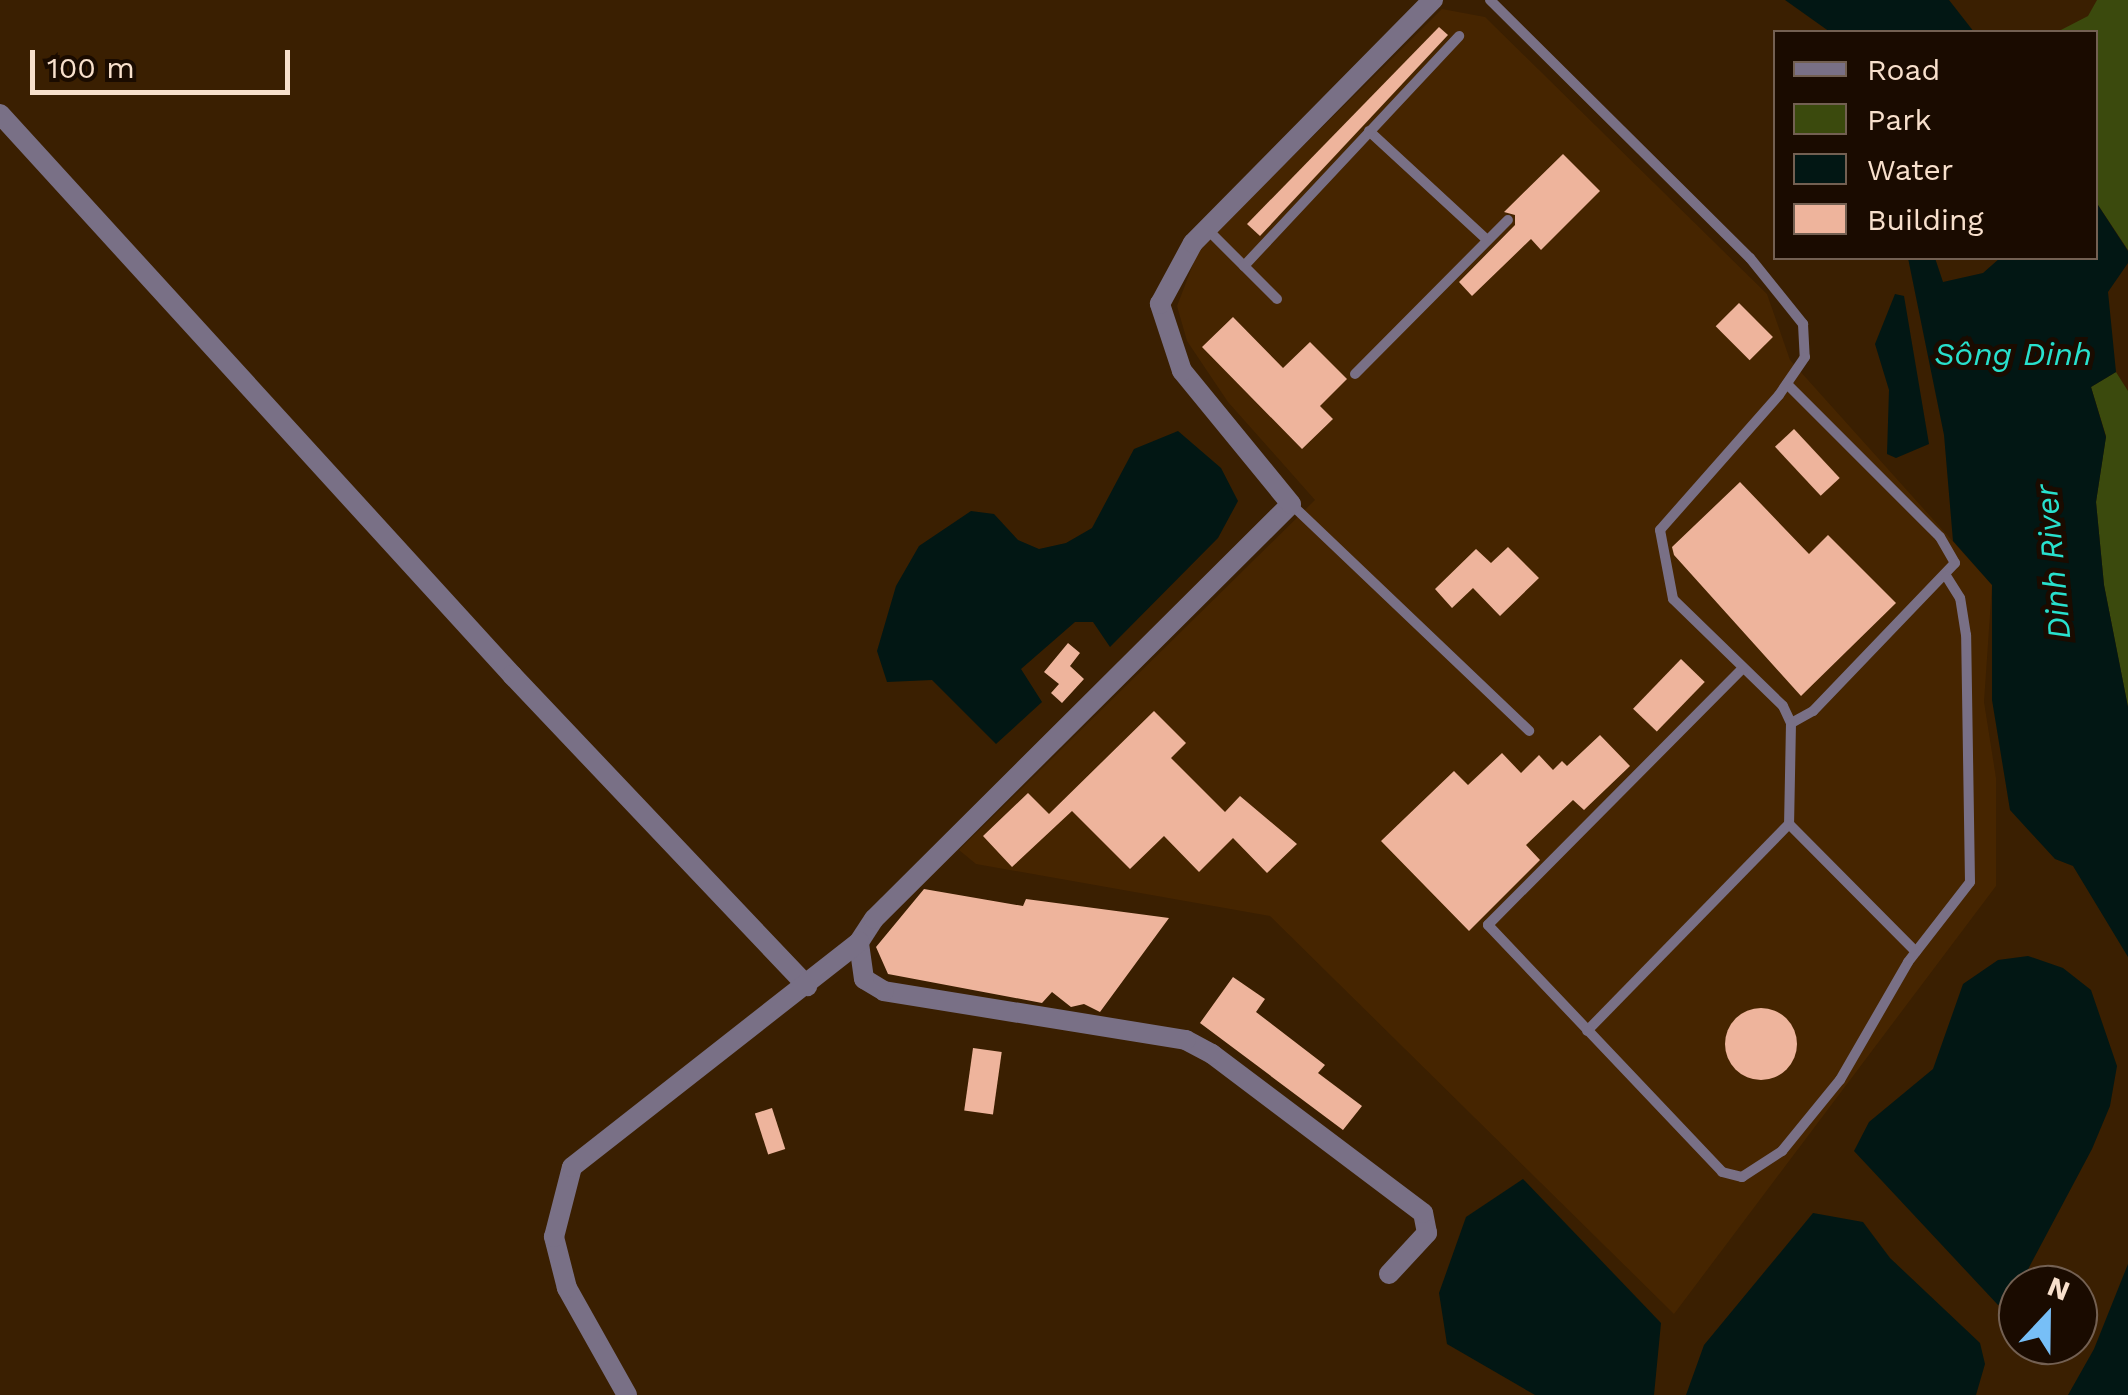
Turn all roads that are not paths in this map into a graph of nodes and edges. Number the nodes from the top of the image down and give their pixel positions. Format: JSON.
{"nodes":[{"id":1,"x":1433,"y":0,"type":"edge"},
{"id":2,"x":1490,"y":0,"type":"edge"},
{"id":3,"x":1459,"y":36,"type":"dead end"},
{"id":4,"x":0,"y":114,"type":"edge"},
{"id":5,"x":1370,"y":131,"type":"junction"},
{"id":6,"x":1508,"y":220,"type":"dead end"},
{"id":7,"x":1207,"y":229,"type":"junction"},
{"id":8,"x":1487,"y":240,"type":"junction"},
{"id":9,"x":1244,"y":266,"type":"junction"},
{"id":10,"x":1277,"y":299,"type":"dead end"},
{"id":11,"x":1355,"y":374,"type":"dead end"},
{"id":12,"x":1787,"y":384,"type":"junction"},
{"id":13,"x":1291,"y":504,"type":"junction"},
{"id":14,"x":1948,"y":578,"type":"junction"},
{"id":15,"x":1743,"y":668,"type":"junction"},
{"id":16,"x":1791,"y":722,"type":"junction"},
{"id":17,"x":1529,"y":731,"type":"dead end"},
{"id":18,"x":1788,"y":824,"type":"junction"},
{"id":19,"x":859,"y":942,"type":"junction"},
{"id":20,"x":1916,"y":952,"type":"junction"},
{"id":21,"x":806,"y":986,"type":"junction"},
{"id":22,"x":1587,"y":1031,"type":"junction"},
{"id":23,"x":1390,"y":1274,"type":"dead end"},
{"id":24,"x":627,"y":1395,"type":"edge"}],
"edges":[{"from":1,"to":7,"type":"street"},
{"from":2,"to":12,"type":"lane"},
{"from":3,"to":5,"type":"lane"},
{"from":4,"to":21,"type":"street"},
{"from":5,"to":8,"type":"lane"},
{"from":5,"to":9,"type":"lane"},
{"from":6,"to":8,"type":"lane"},
{"from":7,"to":9,"type":"lane"},
{"from":7,"to":13,"type":"street"},
{"from":8,"to":11,"type":"lane"},
{"from":9,"to":10,"type":"lane"},
{"from":12,"to":14,"type":"lane"},
{"from":12,"to":15,"type":"lane"},
{"from":13,"to":17,"type":"lane"},
{"from":13,"to":19,"type":"street"},
{"from":14,"to":16,"type":"lane"},
{"from":14,"to":20,"type":"lane"},
{"from":15,"to":16,"type":"lane"},
{"from":15,"to":22,"type":"lane"},
{"from":16,"to":18,"type":"lane"},
{"from":18,"to":20,"type":"lane"},
{"from":18,"to":22,"type":"lane"},
{"from":19,"to":21,"type":"street"},
{"from":19,"to":23,"type":"street"},
{"from":20,"to":22,"type":"lane"},
{"from":21,"to":24,"type":"street"}]}
